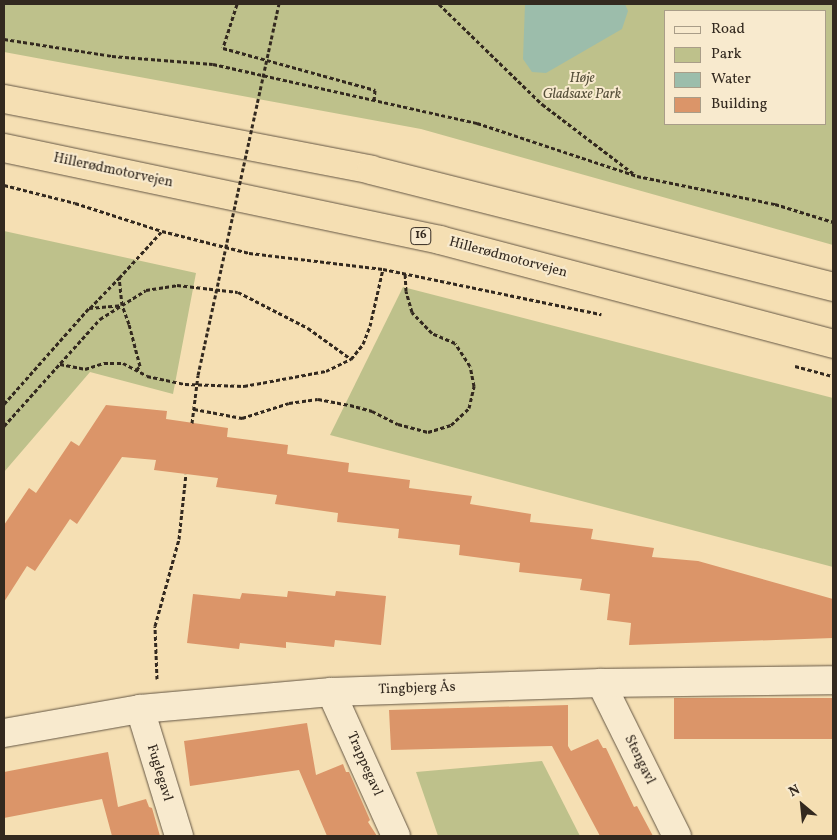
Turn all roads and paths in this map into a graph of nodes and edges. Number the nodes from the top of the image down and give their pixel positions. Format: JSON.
{"nodes":[{"id":1,"x":237,"y":4,"type":"edge"},
{"id":2,"x":279,"y":4,"type":"edge"},
{"id":3,"x":439,"y":4,"type":"edge"},
{"id":4,"x":4,"y":39,"type":"edge"},
{"id":5,"x":4,"y":99,"type":"edge"},
{"id":6,"x":374,"y":101,"type":"junction"},
{"id":7,"x":4,"y":148,"type":"edge"},
{"id":8,"x":637,"y":176,"type":"junction"},
{"id":9,"x":4,"y":185,"type":"edge"},
{"id":10,"x":833,"y":222,"type":"edge"},
{"id":11,"x":162,"y":232,"type":"junction"},
{"id":12,"x":383,"y":269,"type":"junction"},
{"id":13,"x":405,"y":273,"type":"junction"},
{"id":14,"x":119,"y":278,"type":"junction"},
{"id":15,"x":833,"y":287,"type":"edge"},
{"id":16,"x":122,"y":305,"type":"junction"},
{"id":17,"x":89,"y":308,"type":"junction"},
{"id":18,"x":608,"y":316,"type":"dead end"},
{"id":19,"x":833,"y":344,"type":"edge"},
{"id":20,"x":351,"y":359,"type":"junction"},
{"id":21,"x":787,"y":363,"type":"dead end"},
{"id":22,"x":60,"y":364,"type":"junction"},
{"id":23,"x":136,"y":370,"type":"junction"},
{"id":24,"x":833,"y":376,"type":"edge"},
{"id":25,"x":197,"y":383,"type":"junction"},
{"id":26,"x":4,"y":404,"type":"edge"},
{"id":27,"x":194,"y":409,"type":"junction"},
{"id":28,"x":192,"y":423,"type":"dead end"},
{"id":29,"x":4,"y":426,"type":"edge"},
{"id":30,"x":186,"y":474,"type":"dead end"},
{"id":31,"x":833,"y":680,"type":"edge"},
{"id":32,"x":601,"y":684,"type":"junction"},
{"id":33,"x":331,"y":692,"type":"junction"},
{"id":34,"x":150,"y":708,"type":"junction"},
{"id":35,"x":4,"y":733,"type":"edge"},
{"id":36,"x":179,"y":836,"type":"edge"},
{"id":37,"x":396,"y":836,"type":"edge"},
{"id":38,"x":677,"y":836,"type":"edge"}],
"edges":[{"from":1,"to":6,"type":"path"},
{"from":2,"to":25,"type":"path","bridge":true},
{"from":3,"to":8,"type":"path"},
{"from":4,"to":6,"type":"path"},
{"from":5,"to":15,"type":"highway"},
{"from":6,"to":8,"type":"path"},
{"from":7,"to":19,"type":"highway","name":"Hillerødmotorvejen","number":"16"},
{"from":8,"to":10,"type":"path"},
{"from":9,"to":11,"type":"path"},
{"from":11,"to":12,"type":"path"},
{"from":11,"to":14,"type":"path"},
{"from":12,"to":13,"type":"path"},
{"from":12,"to":20,"type":"path"},
{"from":13,"to":18,"type":"path"},
{"from":13,"to":27,"type":"path"},
{"from":14,"to":16,"type":"path"},
{"from":14,"to":17,"type":"path"},
{"from":16,"to":17,"type":"path"},
{"from":16,"to":20,"type":"path"},
{"from":16,"to":22,"type":"path"},
{"from":16,"to":23,"type":"path"},
{"from":17,"to":26,"type":"path"},
{"from":20,"to":25,"type":"path"},
{"from":21,"to":24,"type":"path"},
{"from":22,"to":23,"type":"path"},
{"from":22,"to":29,"type":"path"},
{"from":23,"to":25,"type":"path"},
{"from":25,"to":27,"type":"path"},
{"from":27,"to":28,"type":"path"},
{"from":30,"to":34,"type":"path"},
{"from":31,"to":32,"type":"street","name":"Tingbjerg Ås"},
{"from":32,"to":33,"type":"street","name":"Tingbjerg Ås"},
{"from":32,"to":38,"type":"street","name":"Stengavl"},
{"from":33,"to":34,"type":"street","name":"Tingbjerg Ås"},
{"from":33,"to":37,"type":"street","name":"Trappegavl"},
{"from":34,"to":35,"type":"street","name":"Tingbjerg Ås"},
{"from":34,"to":36,"type":"street","name":"Fuglegavl"}]}
